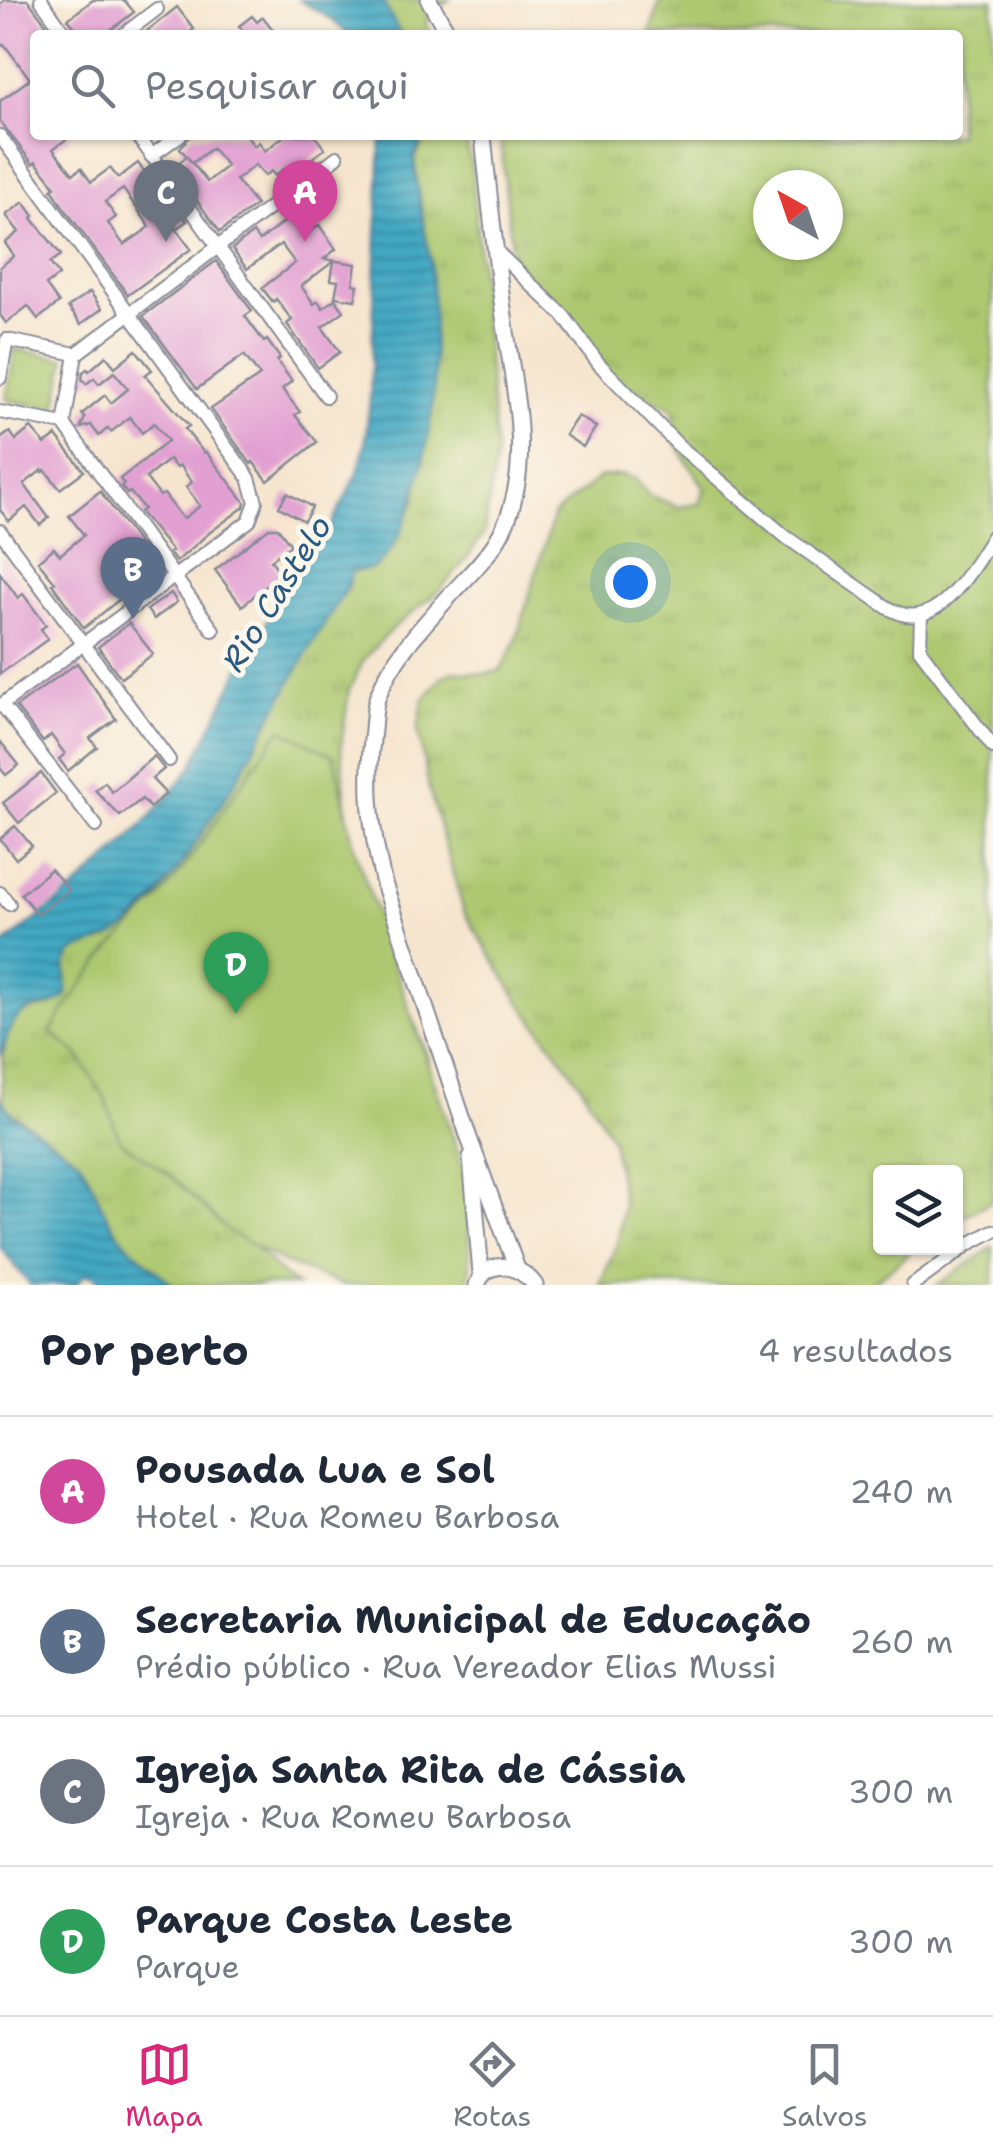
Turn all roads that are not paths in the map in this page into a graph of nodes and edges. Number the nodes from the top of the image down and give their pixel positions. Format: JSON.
{"nodes":[{"id":1,"x":41,"y":0,"type":"edge"},
{"id":2,"x":429,"y":0,"type":"edge"},
{"id":3,"x":157,"y":9,"type":"dead end"},
{"id":4,"x":62,"y":30,"type":"edge"},
{"id":5,"x":130,"y":30,"type":"edge"},
{"id":6,"x":446,"y":30,"type":"edge"},
{"id":7,"x":0,"y":136,"type":"edge"},
{"id":8,"x":140,"y":140,"type":"edge"},
{"id":9,"x":173,"y":140,"type":"edge"},
{"id":10,"x":483,"y":140,"type":"edge"},
{"id":11,"x":151,"y":156,"type":"junction"},
{"id":12,"x":337,"y":157,"type":"dead end"},
{"id":13,"x":218,"y":248,"type":"junction"},
{"id":14,"x":494,"y":249,"type":"junction"},
{"id":15,"x":130,"y":313,"type":"junction"},
{"id":16,"x":4,"y":335,"type":"edge"},
{"id":17,"x":76,"y":354,"type":"junction"},
{"id":18,"x":0,"y":378,"type":"edge"},
{"id":19,"x":326,"y":396,"type":"dead end"},
{"id":20,"x":0,"y":412,"type":"edge"},
{"id":21,"x":64,"y":424,"type":"junction"},
{"id":22,"x":0,"y":531,"type":"edge"},
{"id":23,"x":993,"y":536,"type":"edge"},
{"id":24,"x":175,"y":578,"type":"junction"},
{"id":25,"x":921,"y":615,"type":"junction"},
{"id":26,"x":213,"y":630,"type":"dead end"},
{"id":27,"x":83,"y":645,"type":"junction"},
{"id":28,"x":1,"y":706,"type":"edge"},
{"id":29,"x":993,"y":748,"type":"edge"},
{"id":30,"x":170,"y":760,"type":"dead end"},
{"id":31,"x":96,"y":826,"type":"dead end"},
{"id":32,"x":469,"y":1138,"type":"junction"},
{"id":33,"x":993,"y":1231,"type":"edge"},
{"id":34,"x":518,"y":1269,"type":"junction"},
{"id":35,"x":479,"y":1280,"type":"edge"},
{"id":36,"x":534,"y":1285,"type":"edge"},
{"id":37,"x":913,"y":1285,"type":"edge"}],
"edges":[{"from":1,"to":4,"type":"street"},
{"from":2,"to":6,"type":"main road"},
{"from":3,"to":5,"type":"street"},
{"from":7,"to":15,"type":"street"},
{"from":8,"to":11,"type":"street"},
{"from":9,"to":11,"type":"street"},
{"from":10,"to":14,"type":"main road"},
{"from":11,"to":13,"type":"street"},
{"from":12,"to":13,"type":"street"},
{"from":13,"to":15,"type":"street"},
{"from":13,"to":19,"type":"street"},
{"from":14,"to":25,"type":"street"},
{"from":14,"to":32,"type":"main road"},
{"from":15,"to":17,"type":"street"},
{"from":15,"to":24,"type":"street"},
{"from":16,"to":17,"type":"street"},
{"from":16,"to":18,"type":"street"},
{"from":17,"to":21,"type":"street"},
{"from":20,"to":21,"type":"street"},
{"from":21,"to":24,"type":"street"},
{"from":22,"to":27,"type":"street"},
{"from":23,"to":25,"type":"street"},
{"from":24,"to":26,"type":"street"},
{"from":24,"to":27,"type":"street"},
{"from":25,"to":29,"type":"street"},
{"from":27,"to":28,"type":"street"},
{"from":27,"to":30,"type":"street"},
{"from":28,"to":31,"type":"street"},
{"from":32,"to":34,"type":"main road"},
{"from":32,"to":35,"type":"main road"},
{"from":33,"to":37,"type":"street"},
{"from":34,"to":35,"type":"main road"},
{"from":34,"to":36,"type":"main road"}]}
